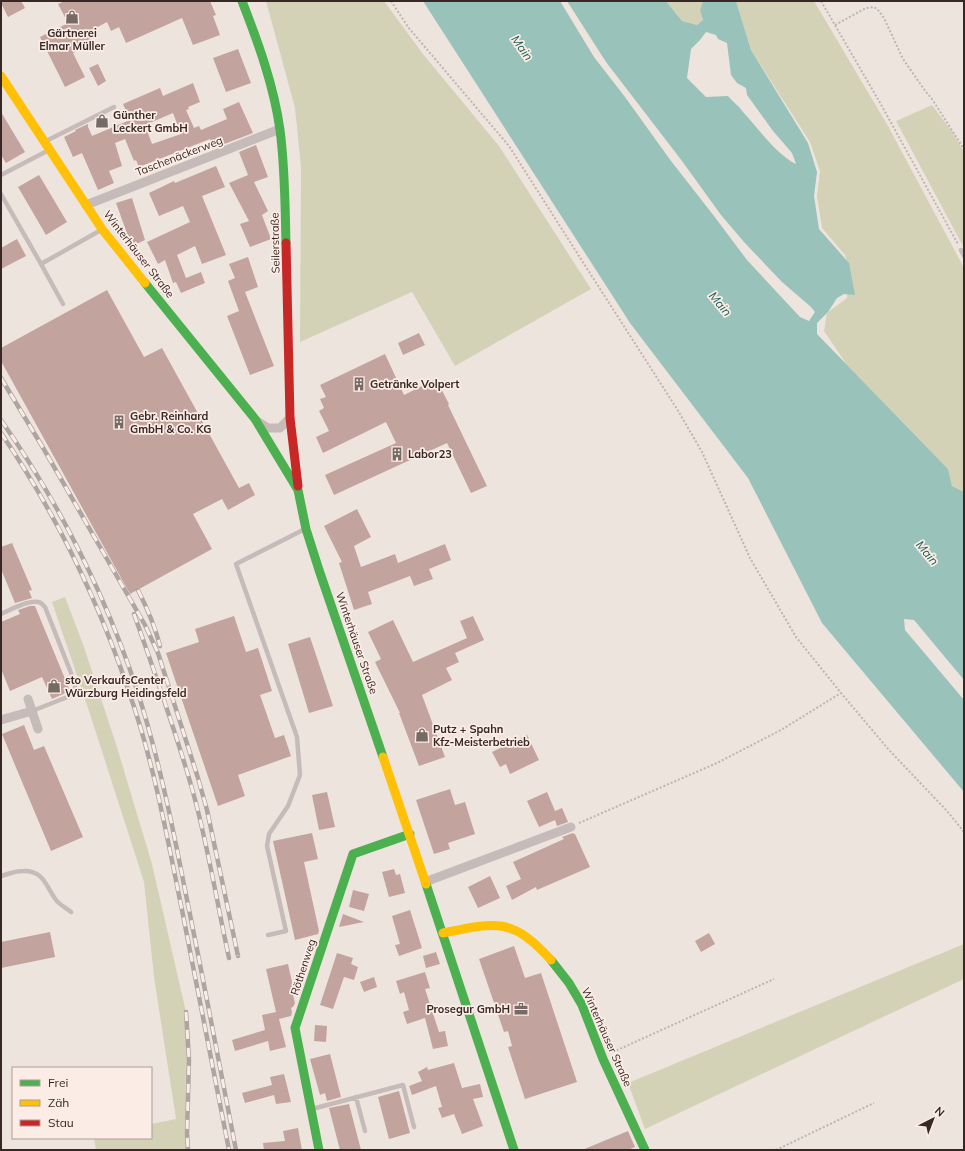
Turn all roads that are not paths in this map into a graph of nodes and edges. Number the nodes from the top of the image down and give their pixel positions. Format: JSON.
{"nodes":[{"id":1,"x":242,"y":1,"type":"edge"},
{"id":2,"x":1,"y":76,"type":"edge"},
{"id":3,"x":114,"y":107,"type":"dead end"},
{"id":4,"x":280,"y":129,"type":"junction"},
{"id":5,"x":47,"y":146,"type":"junction"},
{"id":6,"x":1,"y":175,"type":"edge"},
{"id":7,"x":1,"y":194,"type":"edge"},
{"id":8,"x":86,"y":205,"type":"junction"},
{"id":9,"x":102,"y":229,"type":"junction"},
{"id":10,"x":961,"y":250,"type":"road end"},
{"id":11,"x":964,"y":256,"type":"edge"},
{"id":12,"x":41,"y":264,"type":"junction"},
{"id":13,"x":63,"y":304,"type":"dead end"},
{"id":14,"x":290,"y":418,"type":"junction"},
{"id":15,"x":255,"y":419,"type":"junction"},
{"id":16,"x":298,"y":490,"type":"junction"},
{"id":17,"x":306,"y":529,"type":"junction"},
{"id":18,"x":1,"y":614,"type":"edge"},
{"id":19,"x":28,"y":699,"type":"dead end"},
{"id":20,"x":32,"y":711,"type":"junction"},
{"id":21,"x":1,"y":719,"type":"edge"},
{"id":22,"x":38,"y":729,"type":"dead end"},
{"id":23,"x":571,"y":827,"type":"road end"},
{"id":24,"x":410,"y":834,"type":"junction"},
{"id":25,"x":1,"y":876,"type":"edge"},
{"id":26,"x":426,"y":882,"type":"junction"},
{"id":27,"x":71,"y":912,"type":"dead end"},
{"id":28,"x":443,"y":933,"type":"junction"},
{"id":29,"x":268,"y":935,"type":"dead end"},
{"id":30,"x":356,"y":1097,"type":"junction"},
{"id":31,"x":311,"y":1109,"type":"junction"},
{"id":32,"x":414,"y":1127,"type":"dead end"},
{"id":33,"x":365,"y":1131,"type":"dead end"},
{"id":34,"x":319,"y":1150,"type":"edge"},
{"id":35,"x":514,"y":1150,"type":"edge"},
{"id":36,"x":645,"y":1150,"type":"edge"}],
"edges":[{"from":1,"to":4,"type":"street","name":"Seilerstraße"},
{"from":2,"to":5,"type":"street","name":"Winterhäuser Straße"},
{"from":3,"to":5,"type":"lane"},
{"from":4,"to":8,"type":"street","name":"Taschenäckerweg"},
{"from":4,"to":14,"type":"street","name":"Seilerstraße"},
{"from":5,"to":6,"type":"lane"},
{"from":5,"to":8,"type":"street","name":"Winterhäuser Straße"},
{"from":7,"to":12,"type":"lane"},
{"from":8,"to":9,"type":"street","name":"Winterhäuser Straße"},
{"from":9,"to":12,"type":"lane"},
{"from":9,"to":15,"type":"street","name":"Winterhäuser Straße"},
{"from":10,"to":11,"type":"lane"},
{"from":12,"to":13,"type":"lane"},
{"from":14,"to":15,"type":"street","name":"Winterhäuser Straße"},
{"from":14,"to":16,"type":"street","name":"Seilerstraße"},
{"from":15,"to":16,"type":"street","name":"Winterhäuser Straße"},
{"from":16,"to":17,"type":"street","name":"Winterhäuser Straße"},
{"from":17,"to":24,"type":"street","name":"Winterhäuser Straße"},
{"from":17,"to":29,"type":"lane"},
{"from":18,"to":20,"type":"lane"},
{"from":19,"to":20,"type":"street"},
{"from":20,"to":21,"type":"street"},
{"from":20,"to":22,"type":"street"},
{"from":23,"to":26,"type":"street"},
{"from":24,"to":26,"type":"street","name":"Winterhäuser Straße"},
{"from":24,"to":31,"type":"street","name":"Röthenweg"},
{"from":25,"to":27,"type":"lane"},
{"from":26,"to":28,"type":"street","name":"Winterhäuser Straße"},
{"from":28,"to":35,"type":"street","name":"Winterhäuser Straße"},
{"from":28,"to":36,"type":"street","name":"Winterhäuser Straße"},
{"from":30,"to":31,"type":"lane"},
{"from":30,"to":32,"type":"lane"},
{"from":30,"to":33,"type":"lane"},
{"from":31,"to":34,"type":"street","name":"Röthenweg"}]}
